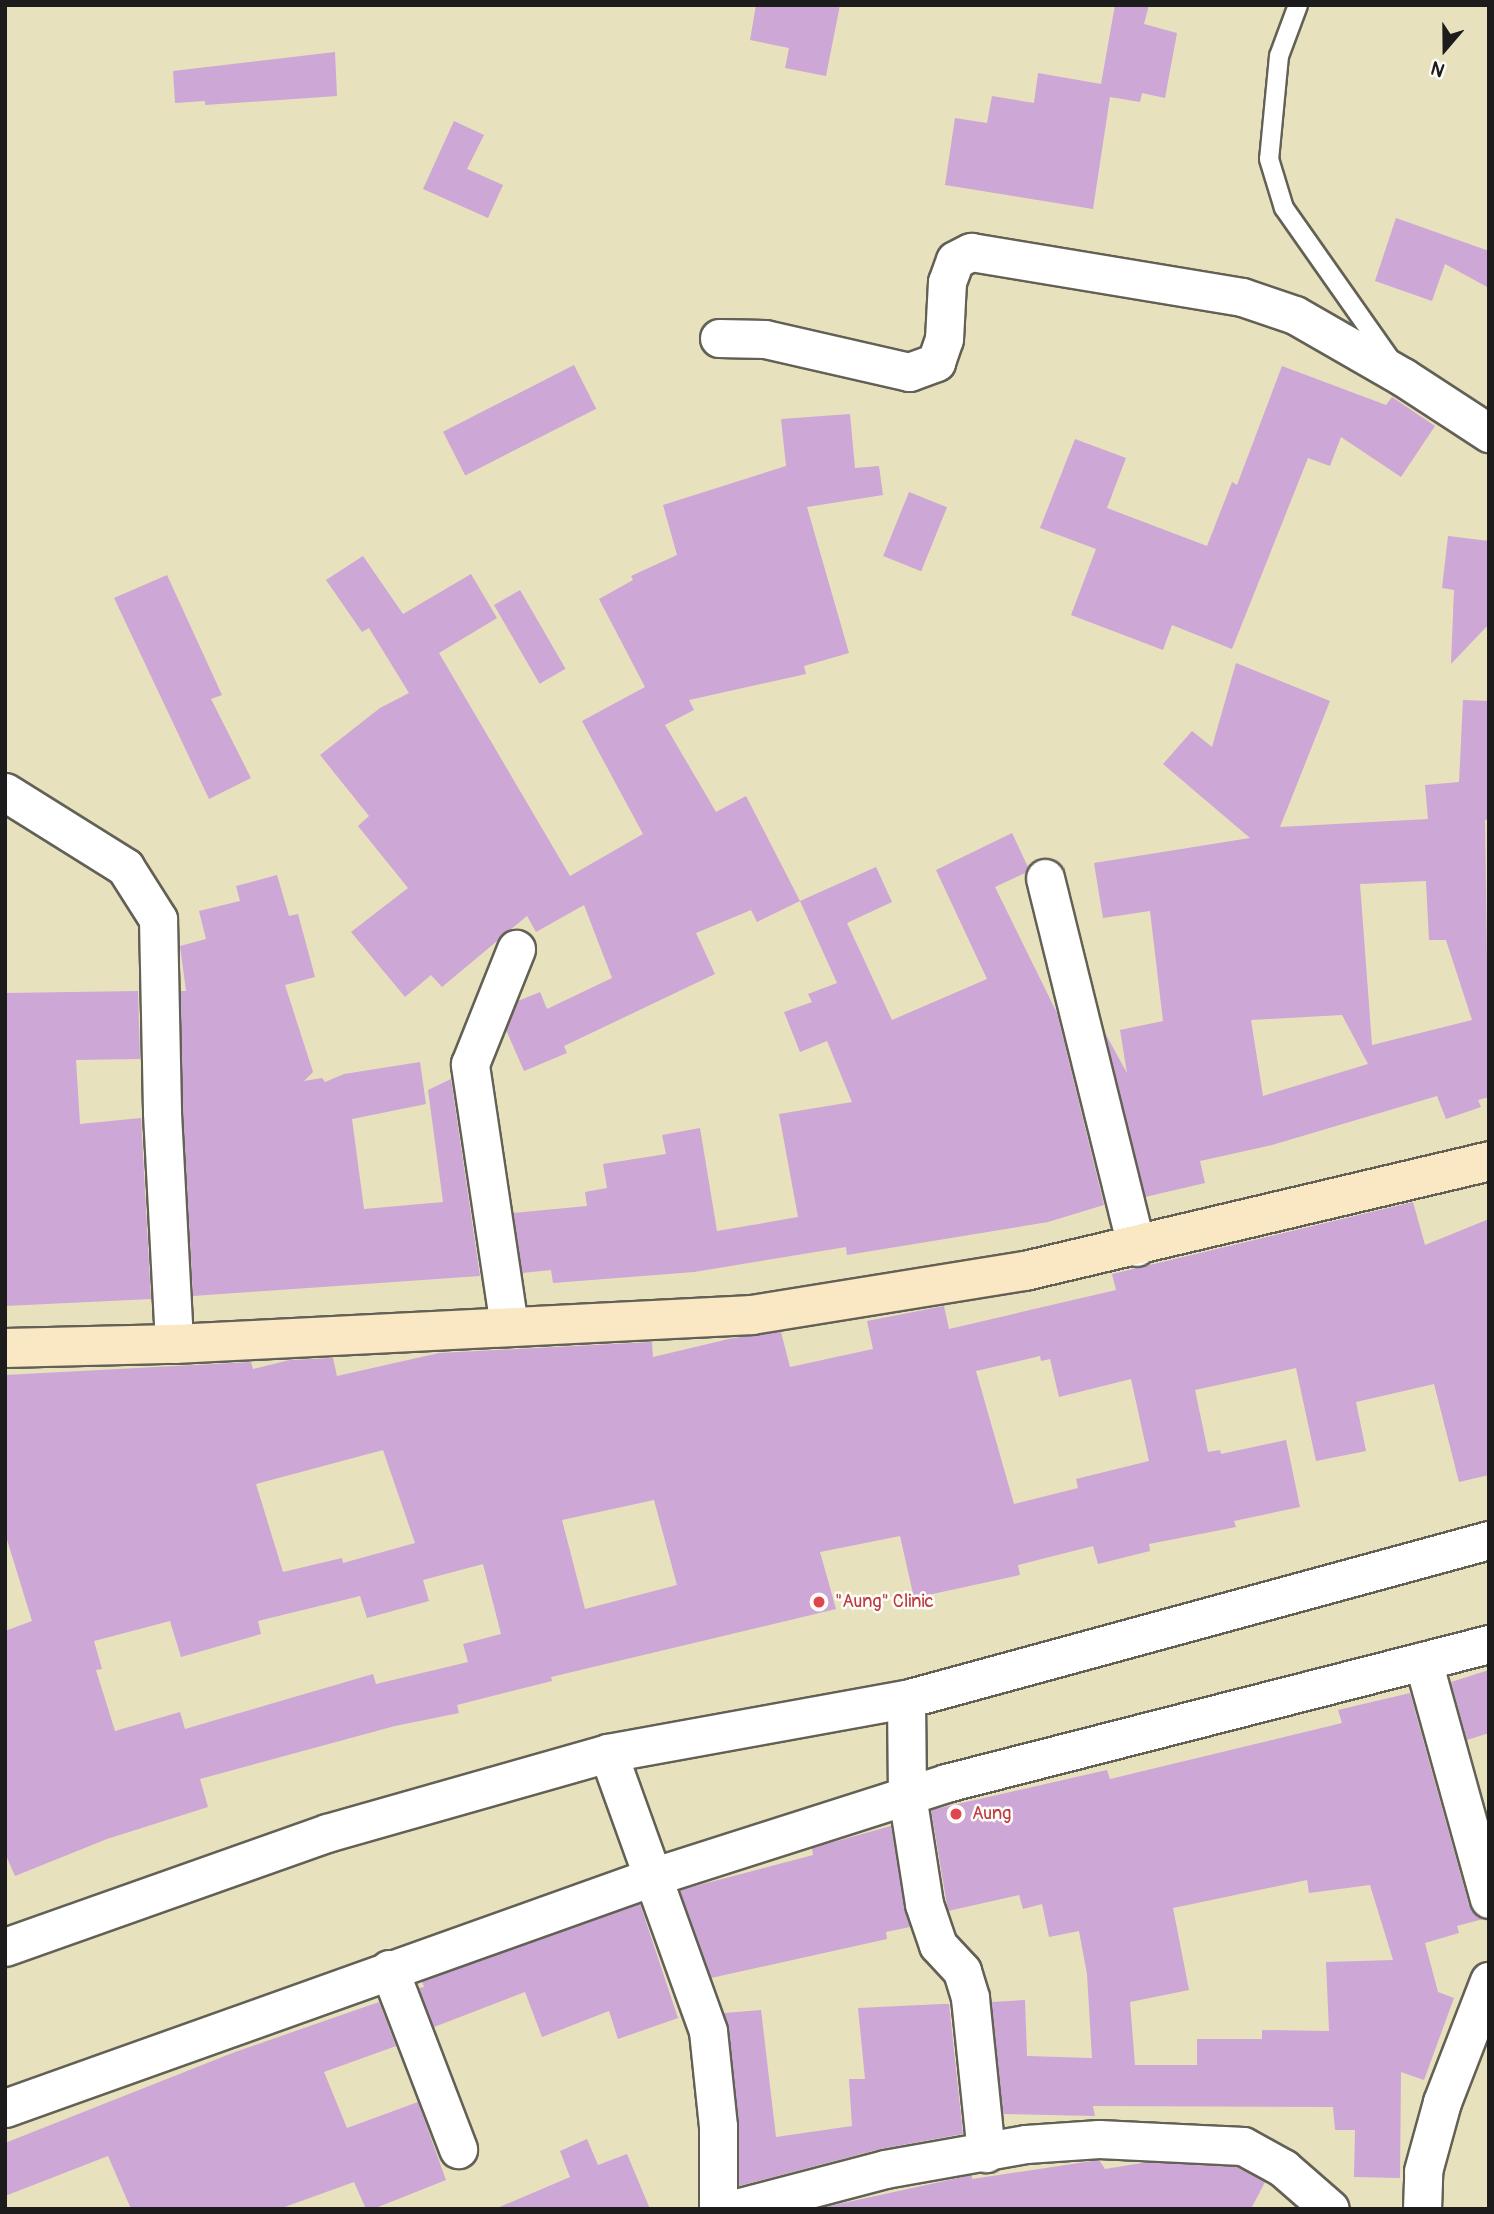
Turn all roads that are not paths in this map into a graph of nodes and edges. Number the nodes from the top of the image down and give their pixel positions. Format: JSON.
{"nodes":[{"id":1,"x":1298,"y":5,"type":"edge"},
{"id":2,"x":719,"y":338,"type":"dead end"},
{"id":3,"x":1403,"y":377,"type":"junction"},
{"id":4,"x":1489,"y":433,"type":"edge"},
{"id":5,"x":5,"y":792,"type":"edge"},
{"id":6,"x":1045,"y":878,"type":"dead end"},
{"id":7,"x":516,"y":949,"type":"dead end"},
{"id":8,"x":1489,"y":1161,"type":"edge"},
{"id":9,"x":1136,"y":1247,"type":"junction"},
{"id":10,"x":509,"y":1326,"type":"junction"},
{"id":11,"x":174,"y":1344,"type":"junction"},
{"id":12,"x":5,"y":1348,"type":"edge"},
{"id":13,"x":1489,"y":1540,"type":"edge"},
{"id":14,"x":1489,"y":1644,"type":"edge"},
{"id":15,"x":1423,"y":1661,"type":"junction"},
{"id":16,"x":906,"y":1699,"type":"junction"},
{"id":17,"x":608,"y":1753,"type":"junction"},
{"id":18,"x":908,"y":1795,"type":"junction"},
{"id":19,"x":652,"y":1877,"type":"junction"},
{"id":20,"x":1489,"y":1899,"type":"edge"},
{"id":21,"x":5,"y":1947,"type":"edge"},
{"id":22,"x":389,"y":1969,"type":"junction"},
{"id":23,"x":1489,"y":1981,"type":"edge"},
{"id":24,"x":5,"y":2108,"type":"edge"},
{"id":25,"x":458,"y":2149,"type":"dead end"},
{"id":26,"x":986,"y":2152,"type":"junction"},
{"id":27,"x":718,"y":2209,"type":"edge"},
{"id":28,"x":733,"y":2209,"type":"edge"},
{"id":29,"x":1330,"y":2209,"type":"edge"},
{"id":30,"x":1422,"y":2209,"type":"edge"}],
"edges":[{"from":1,"to":3,"type":"lane"},
{"from":2,"to":3,"type":"street"},
{"from":3,"to":4,"type":"street"},
{"from":5,"to":11,"type":"street"},
{"from":6,"to":9,"type":"street"},
{"from":7,"to":10,"type":"street"},
{"from":8,"to":9,"type":"street"},
{"from":9,"to":10,"type":"street"},
{"from":10,"to":11,"type":"street"},
{"from":11,"to":12,"type":"street"},
{"from":13,"to":16,"type":"street"},
{"from":14,"to":15,"type":"street"},
{"from":15,"to":18,"type":"street"},
{"from":15,"to":20,"type":"street"},
{"from":16,"to":17,"type":"street"},
{"from":16,"to":18,"type":"street"},
{"from":17,"to":19,"type":"street"},
{"from":17,"to":21,"type":"street"},
{"from":18,"to":19,"type":"street"},
{"from":18,"to":26,"type":"street"},
{"from":19,"to":22,"type":"street"},
{"from":19,"to":27,"type":"street"},
{"from":22,"to":24,"type":"street"},
{"from":22,"to":25,"type":"street"},
{"from":23,"to":30,"type":"street"},
{"from":26,"to":28,"type":"street"},
{"from":26,"to":29,"type":"street"}]}
